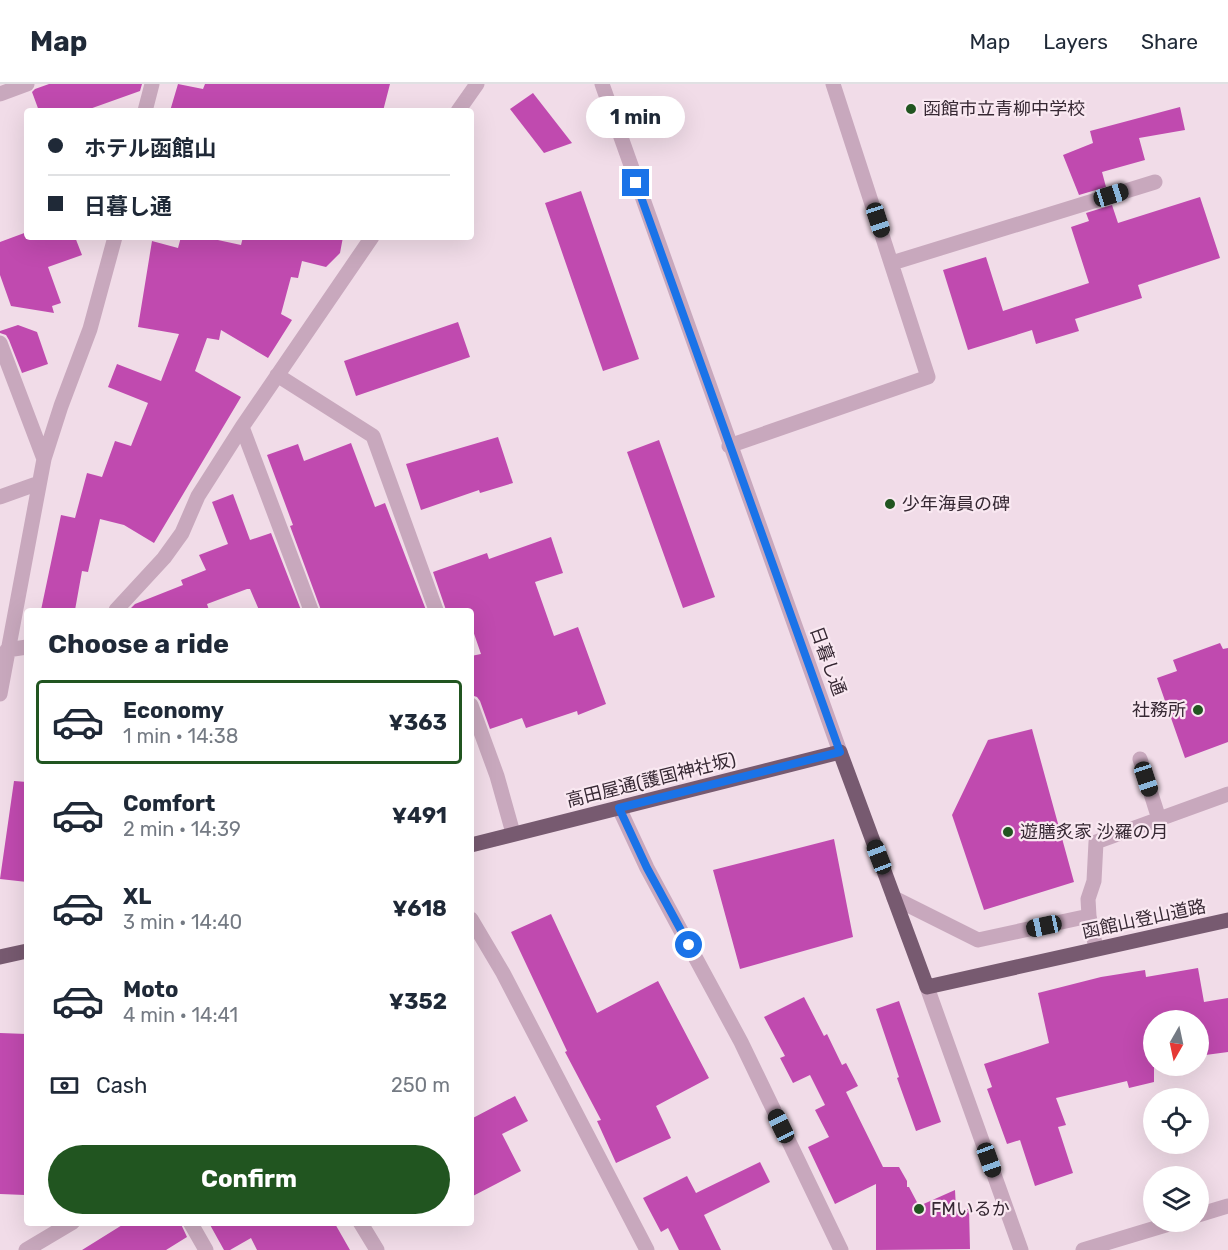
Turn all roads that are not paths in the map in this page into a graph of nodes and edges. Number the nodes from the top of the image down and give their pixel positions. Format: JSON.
{"nodes":[{"id":1,"x":27,"y":84,"type":"edge"},
{"id":2,"x":152,"y":84,"type":"edge"},
{"id":3,"x":476,"y":84,"type":"edge"},
{"id":4,"x":602,"y":84,"type":"edge"},
{"id":5,"x":833,"y":84,"type":"edge"},
{"id":6,"x":0,"y":94,"type":"edge"},
{"id":7,"x":146,"y":108,"type":"edge"},
{"id":8,"x":460,"y":108,"type":"edge"},
{"id":9,"x":1155,"y":182,"type":"dead end"},
{"id":10,"x":114,"y":240,"type":"edge"},
{"id":11,"x":370,"y":240,"type":"edge"},
{"id":12,"x":892,"y":263,"type":"junction"},
{"id":13,"x":0,"y":343,"type":"edge"},
{"id":14,"x":277,"y":375,"type":"junction"},
{"id":15,"x":242,"y":427,"type":"junction"},
{"id":16,"x":729,"y":446,"type":"junction"},
{"id":17,"x":44,"y":459,"type":"junction"},
{"id":18,"x":39,"y":483,"type":"junction"},
{"id":19,"x":0,"y":497,"type":"edge"},
{"id":20,"x":118,"y":608,"type":"edge"},
{"id":21,"x":310,"y":608,"type":"edge"},
{"id":22,"x":435,"y":608,"type":"edge"},
{"id":23,"x":24,"y":647,"type":"edge"},
{"id":24,"x":8,"y":650,"type":"junction"},
{"id":25,"x":0,"y":694,"type":"edge"},
{"id":26,"x":474,"y":714,"type":"edge"},
{"id":27,"x":840,"y":752,"type":"junction"},
{"id":28,"x":1140,"y":759,"type":"dead end"},
{"id":29,"x":1228,"y":794,"type":"edge"},
{"id":30,"x":619,"y":808,"type":"junction"},
{"id":31,"x":1159,"y":819,"type":"junction"},
{"id":32,"x":513,"y":833,"type":"junction"},
{"id":33,"x":474,"y":844,"type":"edge"},
{"id":34,"x":894,"y":898,"type":"junction"},
{"id":35,"x":1089,"y":916,"type":"junction"},
{"id":36,"x":1228,"y":920,"type":"edge"},
{"id":37,"x":474,"y":924,"type":"edge"},
{"id":38,"x":1096,"y":948,"type":"junction"},
{"id":39,"x":24,"y":952,"type":"edge"},
{"id":40,"x":0,"y":957,"type":"edge"},
{"id":41,"x":927,"y":987,"type":"junction"},
{"id":42,"x":1228,"y":1206,"type":"edge"},
{"id":43,"x":1209,"y":1212,"type":"edge"},
{"id":44,"x":66,"y":1226,"type":"edge"},
{"id":45,"x":192,"y":1226,"type":"edge"},
{"id":46,"x":362,"y":1226,"type":"edge"},
{"id":47,"x":1143,"y":1232,"type":"edge"},
{"id":48,"x":26,"y":1250,"type":"edge"},
{"id":49,"x":206,"y":1250,"type":"edge"},
{"id":50,"x":377,"y":1250,"type":"edge"},
{"id":51,"x":647,"y":1250,"type":"edge"},
{"id":52,"x":841,"y":1250,"type":"edge"},
{"id":53,"x":1021,"y":1250,"type":"edge"},
{"id":54,"x":1083,"y":1250,"type":"edge"}],
"edges":[{"from":1,"to":6,"type":"street"},
{"from":2,"to":7,"type":"street"},
{"from":3,"to":8,"type":"street"},
{"from":4,"to":16,"type":"street","name":"日暮し通"},
{"from":5,"to":12,"type":"street"},
{"from":9,"to":12,"type":"street"},
{"from":10,"to":17,"type":"street"},
{"from":11,"to":14,"type":"street"},
{"from":12,"to":16,"type":"street"},
{"from":13,"to":17,"type":"street"},
{"from":14,"to":15,"type":"street"},
{"from":14,"to":22,"type":"street"},
{"from":15,"to":20,"type":"street"},
{"from":15,"to":21,"type":"street"},
{"from":16,"to":27,"type":"street","name":"日暮し通"},
{"from":17,"to":18,"type":"street"},
{"from":18,"to":19,"type":"street"},
{"from":18,"to":24,"type":"street"},
{"from":23,"to":24,"type":"street"},
{"from":24,"to":25,"type":"street"},
{"from":26,"to":32,"type":"street"},
{"from":27,"to":30,"type":"main road","name":"高田屋通(護国神社坂)"},
{"from":27,"to":34,"type":"main road","name":"日暮し通"},
{"from":28,"to":31,"type":"street"},
{"from":29,"to":31,"type":"street"},
{"from":30,"to":32,"type":"main road","name":"高田屋通(護国神社坂)"},
{"from":30,"to":52,"type":"street"},
{"from":31,"to":35,"type":"street"},
{"from":32,"to":33,"type":"main road","name":"高田屋通(護国神社坂)"},
{"from":34,"to":35,"type":"street"},
{"from":34,"to":41,"type":"main road","name":"日暮し通"},
{"from":35,"to":38,"type":"street"},
{"from":36,"to":38,"type":"main road","name":"函館山登山道路"},
{"from":37,"to":51,"type":"street"},
{"from":38,"to":41,"type":"main road","name":"函館山登山道路"},
{"from":39,"to":40,"type":"main road"},
{"from":41,"to":53,"type":"street","name":"日暮し通"},
{"from":42,"to":43,"type":"street"},
{"from":44,"to":48,"type":"street"},
{"from":45,"to":49,"type":"street"},
{"from":46,"to":50,"type":"street"},
{"from":47,"to":54,"type":"street"}]}
